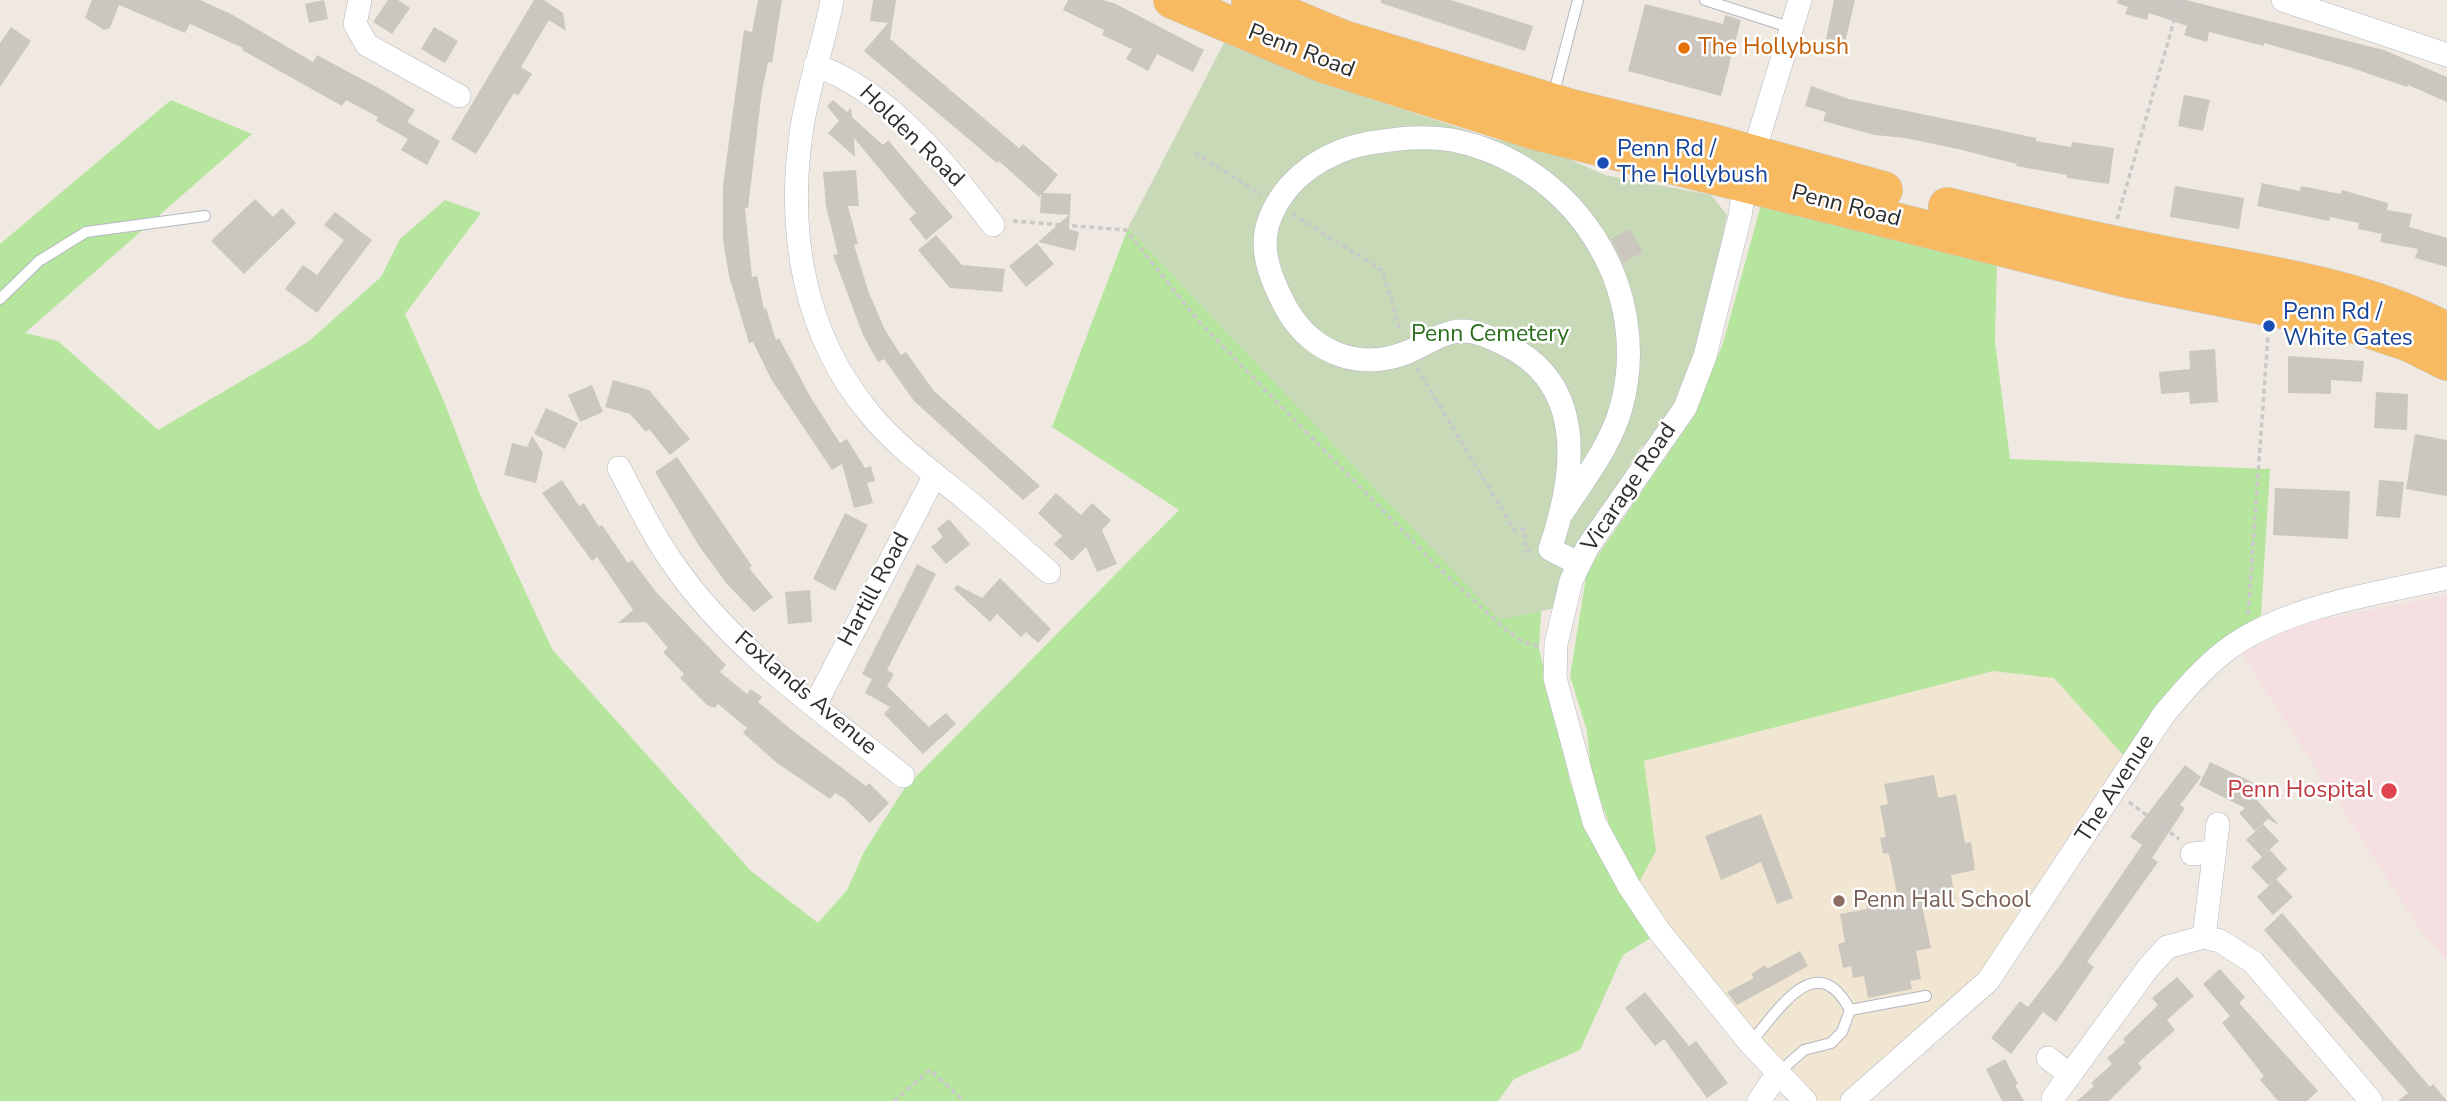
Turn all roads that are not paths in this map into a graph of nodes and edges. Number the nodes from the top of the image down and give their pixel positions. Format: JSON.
{"nodes":[{"id":1,"x":360,"y":0,"type":"edge"},
{"id":2,"x":832,"y":0,"type":"edge"},
{"id":3,"x":1172,"y":0,"type":"edge"},
{"id":4,"x":1250,"y":0,"type":"edge"},
{"id":5,"x":1578,"y":0,"type":"edge"},
{"id":6,"x":1705,"y":0,"type":"edge"},
{"id":7,"x":1800,"y":0,"type":"edge"},
{"id":8,"x":2283,"y":0,"type":"edge"},
{"id":9,"x":1792,"y":27,"type":"junction"},
{"id":10,"x":2447,"y":55,"type":"edge"},
{"id":11,"x":815,"y":65,"type":"junction"},
{"id":12,"x":459,"y":96,"type":"dead end"},
{"id":13,"x":1551,"y":102,"type":"junction"},
{"id":14,"x":1749,"y":169,"type":"junction"},
{"id":15,"x":205,"y":216,"type":"dead end"},
{"id":16,"x":993,"y":225,"type":"road end"},
{"id":17,"x":0,"y":299,"type":"edge"},
{"id":18,"x":2447,"y":331,"type":"edge"},
{"id":19,"x":2447,"y":362,"type":"edge"},
{"id":20,"x":619,"y":468,"type":"dead end"},
{"id":21,"x":935,"y":475,"type":"junction"},
{"id":22,"x":1562,"y":513,"type":"junction"},
{"id":23,"x":1579,"y":564,"type":"junction"},
{"id":24,"x":1049,"y":572,"type":"dead end"},
{"id":25,"x":2447,"y":578,"type":"edge"},
{"id":26,"x":815,"y":705,"type":"junction"},
{"id":27,"x":903,"y":776,"type":"dead end"},
{"id":28,"x":2218,"y":824,"type":"dead end"},
{"id":29,"x":2204,"y":937,"type":"junction"},
{"id":30,"x":1926,"y":996,"type":"dead end"},
{"id":31,"x":1850,"y":1010,"type":"junction"},
{"id":32,"x":1750,"y":1043,"type":"junction"},
{"id":33,"x":2048,"y":1058,"type":"dead end"},
{"id":34,"x":1778,"y":1073,"type":"junction"},
{"id":35,"x":2070,"y":1075,"type":"junction"},
{"id":36,"x":2361,"y":1097,"type":"edge"},
{"id":37,"x":2053,"y":1098,"type":"dead end"},
{"id":38,"x":1759,"y":1101,"type":"edge"},
{"id":39,"x":1805,"y":1101,"type":"edge"},
{"id":40,"x":1852,"y":1101,"type":"edge"}],
"edges":[{"from":1,"to":12,"type":"street"},
{"from":2,"to":11,"type":"street"},
{"from":3,"to":14,"type":"highway","name":"Penn Road"},
{"from":4,"to":13,"type":"highway","name":"Penn Road"},
{"from":5,"to":13,"type":"lane"},
{"from":6,"to":9,"type":"lane"},
{"from":7,"to":9,"type":"street","name":"Vicarage Road"},
{"from":8,"to":10,"type":"street"},
{"from":9,"to":14,"type":"street","name":"Vicarage Road"},
{"from":11,"to":16,"type":"street","name":"Holden Road"},
{"from":11,"to":21,"type":"street"},
{"from":13,"to":14,"type":"highway","name":"Penn Road"},
{"from":14,"to":18,"type":"highway","name":"Penn Road"},
{"from":14,"to":19,"type":"highway","name":"Penn Road"},
{"from":14,"to":23,"type":"street","name":"Vicarage Road"},
{"from":15,"to":17,"type":"lane"},
{"from":20,"to":26,"type":"street","name":"Foxlands Avenue"},
{"from":21,"to":24,"type":"street"},
{"from":21,"to":26,"type":"street","name":"Hartill Road"},
{"from":22,"to":22,"type":"street"},
{"from":22,"to":23,"type":"street"},
{"from":23,"to":32,"type":"street","name":"Vicarage Road"},
{"from":25,"to":40,"type":"street","name":"The Avenue"},
{"from":26,"to":27,"type":"street","name":"Foxlands Avenue"},
{"from":28,"to":29,"type":"street"},
{"from":29,"to":35,"type":"street"},
{"from":29,"to":36,"type":"street"},
{"from":30,"to":31,"type":"lane"},
{"from":31,"to":32,"type":"lane"},
{"from":31,"to":34,"type":"lane"},
{"from":32,"to":34,"type":"street","name":"Vicarage Road"},
{"from":33,"to":35,"type":"street"},
{"from":34,"to":38,"type":"street"},
{"from":34,"to":39,"type":"street","name":"Vicarage Road"},
{"from":35,"to":37,"type":"street"}]}
